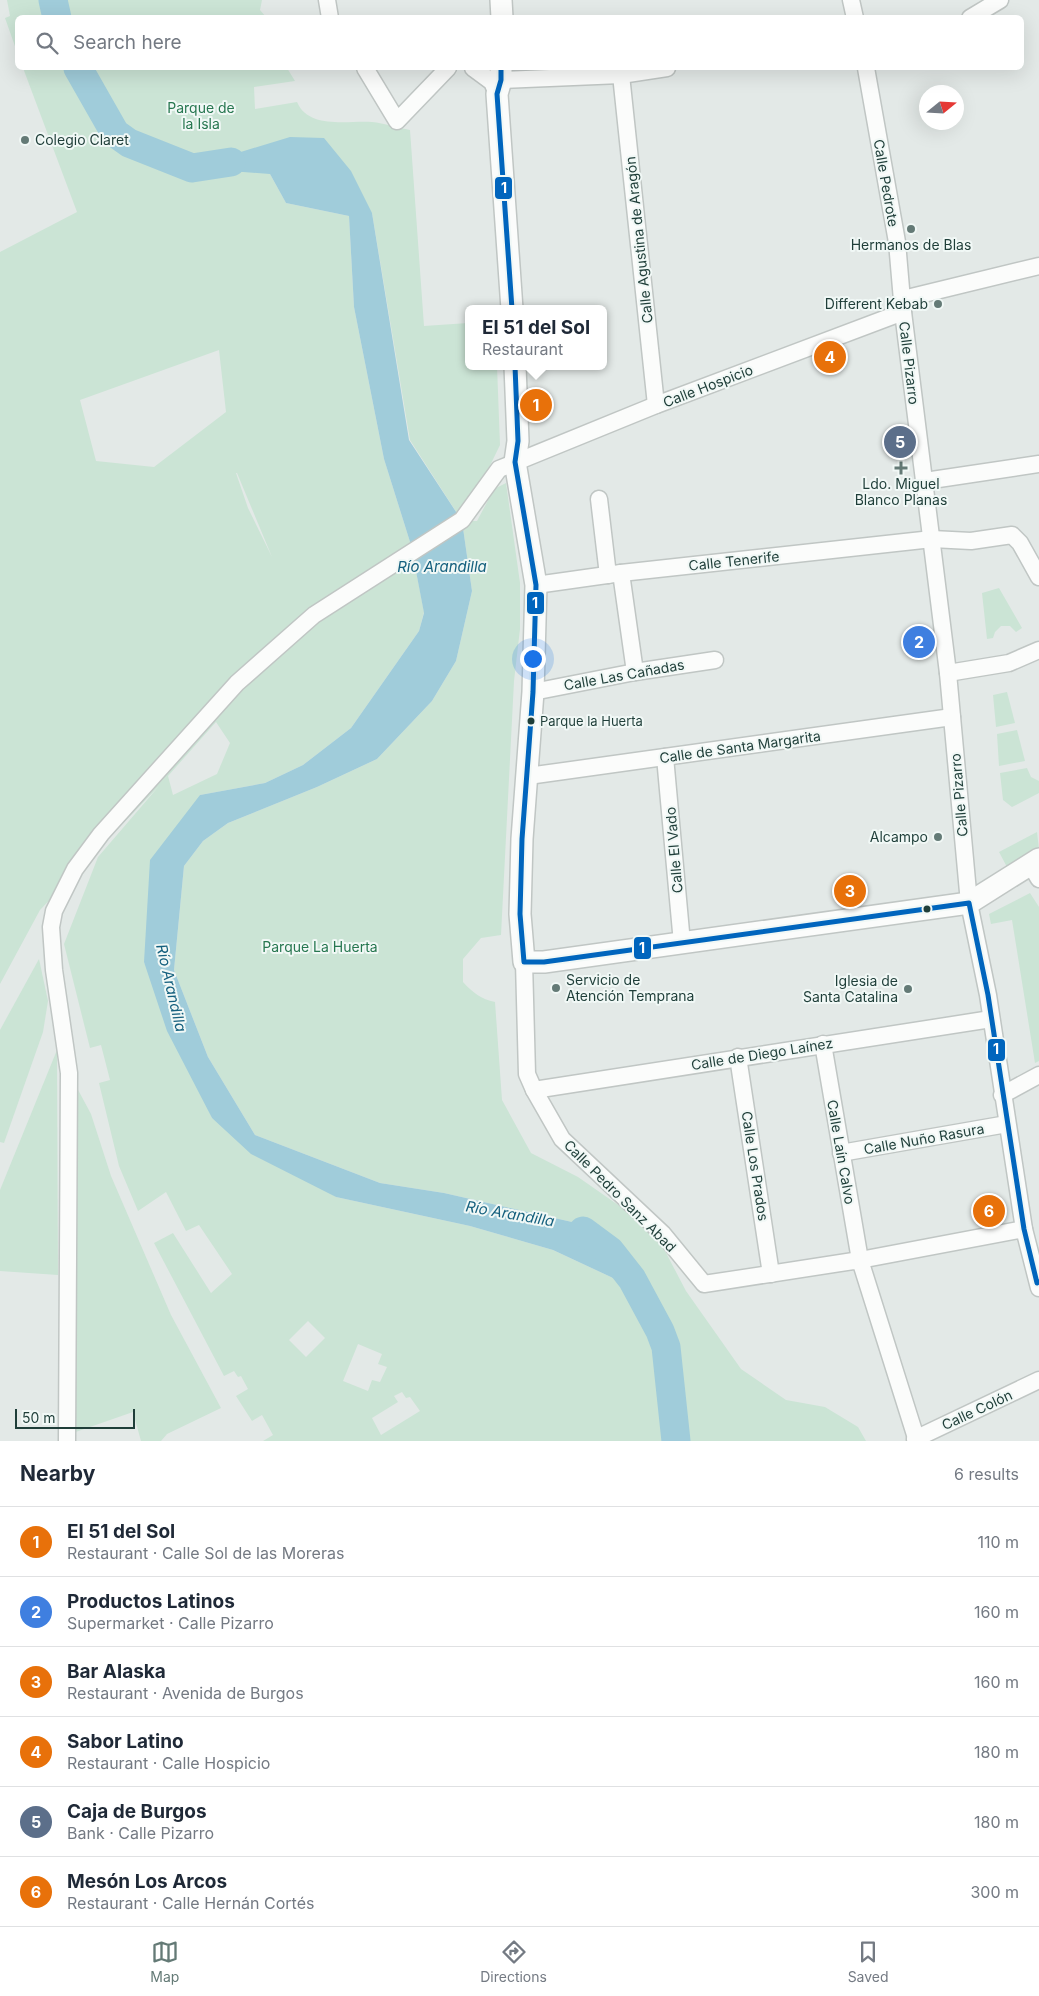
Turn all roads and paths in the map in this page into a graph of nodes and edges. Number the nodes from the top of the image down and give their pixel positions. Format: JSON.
{"nodes":[{"id":1,"x":327,"y":0,"type":"edge"},
{"id":2,"x":501,"y":0,"type":"edge"},
{"id":3,"x":851,"y":0,"type":"edge"},
{"id":4,"x":1000,"y":0,"type":"edge"},
{"id":5,"x":330,"y":15,"type":"edge"},
{"id":6,"x":502,"y":15,"type":"edge"},
{"id":7,"x":854,"y":15,"type":"edge"},
{"id":8,"x":975,"y":15,"type":"edge"},
{"id":9,"x":366,"y":70,"type":"edge"},
{"id":10,"x":446,"y":70,"type":"edge"},
{"id":11,"x":476,"y":70,"type":"edge"},
{"id":12,"x":654,"y":70,"type":"edge"},
{"id":13,"x":866,"y":70,"type":"edge"},
{"id":14,"x":621,"y":75,"type":"junction"},
{"id":15,"x":499,"y":81,"type":"edge"},
{"id":16,"x":1039,"y":266,"type":"edge"},
{"id":17,"x":512,"y":305,"type":"edge"},
{"id":18,"x":903,"y":306,"type":"junction"},
{"id":19,"x":515,"y":370,"type":"edge"},
{"id":20,"x":656,"y":405,"type":"junction"},
{"id":21,"x":515,"y":462,"type":"junction"},
{"id":22,"x":1039,"y":464,"type":"edge"},
{"id":23,"x":925,"y":482,"type":"junction"},
{"id":24,"x":599,"y":499,"type":"dead end"},
{"id":25,"x":932,"y":538,"type":"junction"},
{"id":26,"x":614,"y":574,"type":"junction"},
{"id":27,"x":1039,"y":577,"type":"edge"},
{"id":28,"x":536,"y":585,"type":"junction"},
{"id":29,"x":1039,"y":650,"type":"edge"},
{"id":30,"x":715,"y":660,"type":"dead end"},
{"id":31,"x":635,"y":672,"type":"junction"},
{"id":32,"x":948,"y":673,"type":"junction"},
{"id":33,"x":533,"y":692,"type":"junction"},
{"id":34,"x":952,"y":717,"type":"junction"},
{"id":35,"x":665,"y":757,"type":"junction"},
{"id":36,"x":528,"y":776,"type":"junction"},
{"id":37,"x":1036,"y":867,"type":"edge"},
{"id":38,"x":969,"y":903,"type":"junction"},
{"id":39,"x":682,"y":943,"type":"junction"},
{"id":40,"x":524,"y":962,"type":"junction"},
{"id":41,"x":991,"y":1018,"type":"junction"},
{"id":42,"x":823,"y":1044,"type":"junction"},
{"id":43,"x":742,"y":1057,"type":"junction"},
{"id":44,"x":1039,"y":1075,"type":"edge"},
{"id":45,"x":534,"y":1090,"type":"junction"},
{"id":46,"x":1002,"y":1094,"type":"junction"},
{"id":47,"x":1007,"y":1124,"type":"junction"},
{"id":48,"x":841,"y":1153,"type":"junction"},
{"id":49,"x":1024,"y":1229,"type":"junction"},
{"id":50,"x":860,"y":1260,"type":"junction"},
{"id":51,"x":776,"y":1273,"type":"junction"},
{"id":52,"x":1038,"y":1284,"type":"edge"},
{"id":53,"x":1039,"y":1380,"type":"edge"},
{"id":54,"x":916,"y":1440,"type":"edge"},
{"id":55,"x":67,"y":1441,"type":"edge"}],
"edges":[{"from":1,"to":5,"type":"street"},
{"from":2,"to":6,"type":"street"},
{"from":3,"to":7,"type":"street"},
{"from":4,"to":8,"type":"street"},
{"from":9,"to":10,"type":"street"},
{"from":11,"to":15,"type":"street"},
{"from":12,"to":14,"type":"street"},
{"from":13,"to":18,"type":"street","name":"Calle Pedrote"},
{"from":14,"to":15,"type":"street"},
{"from":14,"to":20,"type":"street","name":"Calle Agustina de Aragón"},
{"from":15,"to":17,"type":"street"},
{"from":16,"to":18,"type":"street","name":"Calle Hospicio"},
{"from":18,"to":20,"type":"street","name":"Calle Hospicio"},
{"from":18,"to":23,"type":"street","name":"Calle Pizarro"},
{"from":19,"to":21,"type":"street","name":"Calle Pedro Sanz Abad"},
{"from":20,"to":21,"type":"street","name":"Calle Hospicio"},
{"from":21,"to":28,"type":"street","name":"Calle Pedro Sanz Abad"},
{"from":21,"to":55,"type":"street","name":"Calle Hospicio"},
{"from":22,"to":23,"type":"street"},
{"from":23,"to":25,"type":"street","name":"Calle Pizarro"},
{"from":24,"to":26,"type":"street"},
{"from":25,"to":26,"type":"street","name":"Calle Tenerife"},
{"from":25,"to":27,"type":"street","name":"Calle Tenerife"},
{"from":25,"to":32,"type":"street","name":"Calle Pizarro"},
{"from":26,"to":28,"type":"street","name":"Calle Tenerife"},
{"from":26,"to":31,"type":"street"},
{"from":28,"to":33,"type":"street","name":"Calle Pedro Sanz Abad"},
{"from":29,"to":32,"type":"street"},
{"from":30,"to":31,"type":"street","name":"Calle Las Cañadas"},
{"from":31,"to":33,"type":"street","name":"Calle Las Cañadas"},
{"from":32,"to":34,"type":"street","name":"Calle Pizarro"},
{"from":33,"to":36,"type":"street","name":"Calle Pedro Sanz Abad"},
{"from":34,"to":35,"type":"street","name":"Calle de Santa Margarita"},
{"from":34,"to":38,"type":"street","name":"Calle Pizarro"},
{"from":35,"to":36,"type":"street","name":"Calle de Santa Margarita"},
{"from":35,"to":39,"type":"street","name":"Calle El Vado"},
{"from":36,"to":40,"type":"street","name":"Calle Pedro Sanz Abad"},
{"from":37,"to":38,"type":"street"},
{"from":38,"to":39,"type":"street"},
{"from":38,"to":41,"type":"street","name":"Calle Pizarro"},
{"from":39,"to":40,"type":"street"},
{"from":40,"to":45,"type":"street","name":"Calle Pedro Sanz Abad"},
{"from":41,"to":42,"type":"street","name":"Calle de Diego Laínez"},
{"from":41,"to":46,"type":"street","name":"Calle Pizarro"},
{"from":42,"to":43,"type":"street","name":"Calle de Diego Laínez"},
{"from":42,"to":48,"type":"street","name":"Calle Laín Calvo"},
{"from":43,"to":45,"type":"street","name":"Calle de Diego Laínez"},
{"from":43,"to":51,"type":"street","name":"Calle Los Prados"},
{"from":44,"to":46,"type":"street"},
{"from":45,"to":51,"type":"street","name":"Calle Pedro Sanz Abad"},
{"from":46,"to":47,"type":"street","name":"Calle Pizarro"},
{"from":47,"to":48,"type":"street","name":"Calle Nuño Rasura"},
{"from":47,"to":49,"type":"street","name":"Calle Pizarro"},
{"from":48,"to":50,"type":"street","name":"Calle Laín Calvo"},
{"from":49,"to":50,"type":"street","name":"Calle Pedro Sanz Abad"},
{"from":49,"to":52,"type":"street","name":"Calle Pizarro"},
{"from":50,"to":51,"type":"street","name":"Calle Pedro Sanz Abad"},
{"from":50,"to":54,"type":"street"},
{"from":53,"to":54,"type":"street","name":"Calle Colón"}]}
